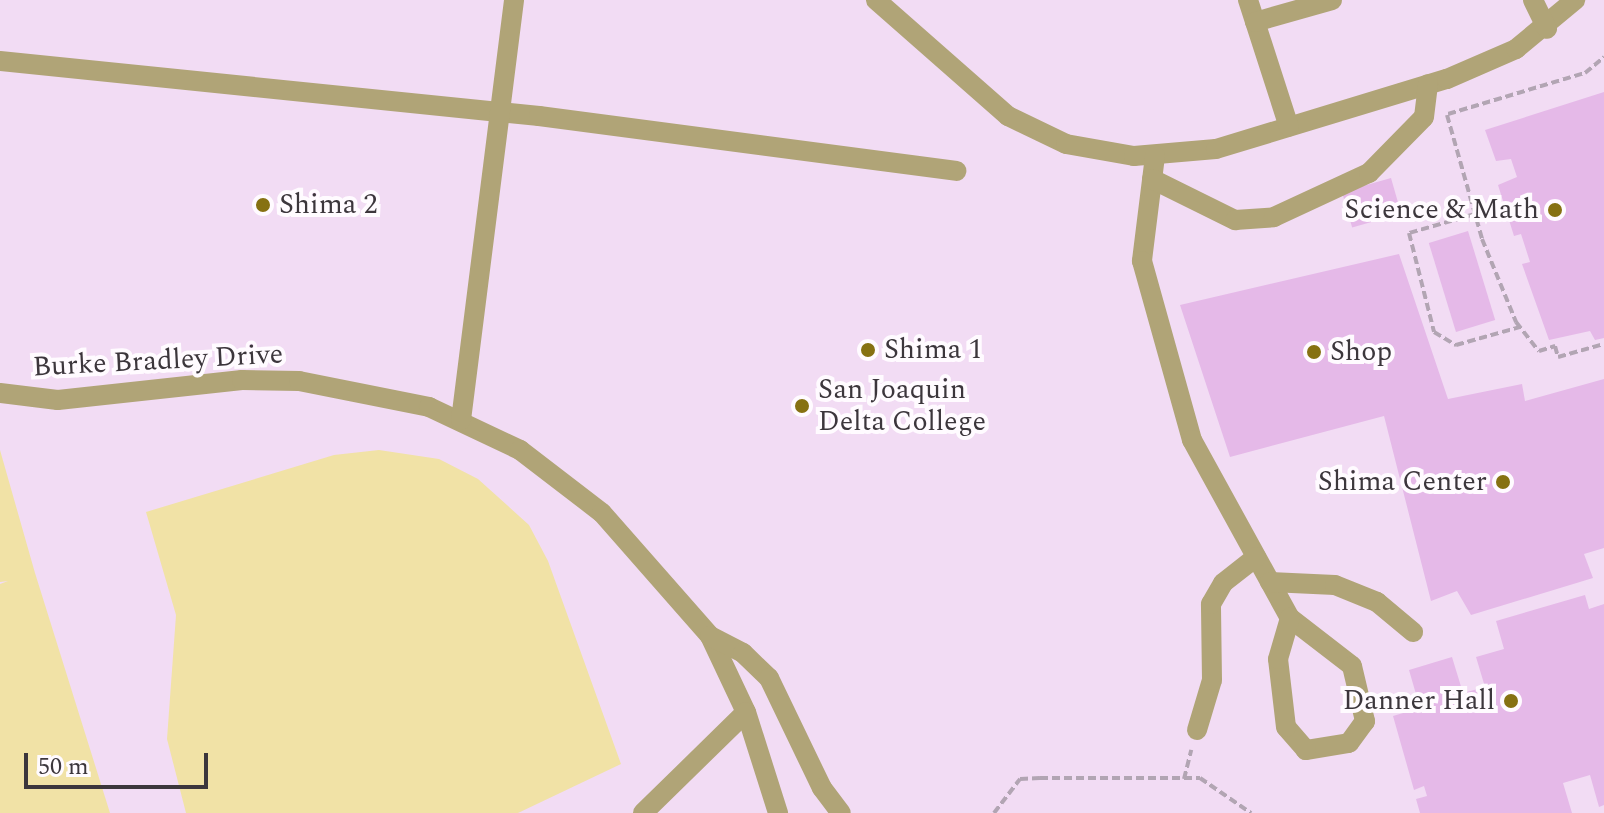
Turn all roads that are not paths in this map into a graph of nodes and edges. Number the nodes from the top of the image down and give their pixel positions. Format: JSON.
{"nodes":[{"id":1,"x":514,"y":0,"type":"edge"},
{"id":2,"x":876,"y":0,"type":"edge"},
{"id":3,"x":1248,"y":0,"type":"edge"},
{"id":4,"x":1332,"y":0,"type":"edge"},
{"id":5,"x":1533,"y":0,"type":"edge"},
{"id":6,"x":1575,"y":0,"type":"edge"},
{"id":7,"x":1255,"y":22,"type":"junction"},
{"id":8,"x":1547,"y":29,"type":"junction"},
{"id":9,"x":0,"y":61,"type":"edge"},
{"id":10,"x":1433,"y":83,"type":"junction"},
{"id":11,"x":503,"y":112,"type":"junction"},
{"id":12,"x":1289,"y":127,"type":"junction"},
{"id":13,"x":1155,"y":156,"type":"junction"},
{"id":14,"x":956,"y":171,"type":"dead end"},
{"id":15,"x":1152,"y":179,"type":"junction"},
{"id":16,"x":0,"y":393,"type":"edge"},
{"id":17,"x":461,"y":420,"type":"junction"},
{"id":18,"x":1256,"y":557,"type":"junction"},
{"id":19,"x":1270,"y":582,"type":"junction"},
{"id":20,"x":1290,"y":618,"type":"junction"},
{"id":21,"x":1413,"y":632,"type":"dead end"},
{"id":22,"x":710,"y":636,"type":"junction"},
{"id":23,"x":746,"y":712,"type":"junction"},
{"id":24,"x":1197,"y":730,"type":"road end"},
{"id":25,"x":643,"y":813,"type":"edge"},
{"id":26,"x":778,"y":813,"type":"edge"},
{"id":27,"x":841,"y":813,"type":"edge"}],
"edges":[{"from":1,"to":11,"type":"street"},
{"from":2,"to":13,"type":"street"},
{"from":3,"to":7,"type":"street"},
{"from":4,"to":7,"type":"street"},
{"from":5,"to":8,"type":"street"},
{"from":6,"to":8,"type":"street"},
{"from":7,"to":12,"type":"street"},
{"from":8,"to":10,"type":"street"},
{"from":9,"to":11,"type":"street"},
{"from":10,"to":12,"type":"street"},
{"from":10,"to":15,"type":"street"},
{"from":11,"to":14,"type":"street"},
{"from":11,"to":17,"type":"street"},
{"from":12,"to":13,"type":"street"},
{"from":13,"to":15,"type":"street"},
{"from":15,"to":18,"type":"street"},
{"from":16,"to":17,"type":"street","name":"Burke Bradley Drive"},
{"from":17,"to":22,"type":"street","name":"Burke Bradley Drive"},
{"from":18,"to":19,"type":"street"},
{"from":18,"to":24,"type":"street"},
{"from":19,"to":20,"type":"street"},
{"from":19,"to":21,"type":"street"},
{"from":20,"to":20,"type":"street"},
{"from":22,"to":23,"type":"street","name":"Burke Bradley Drive"},
{"from":22,"to":27,"type":"street","name":"Burke Bradley Drive"},
{"from":23,"to":25,"type":"street"},
{"from":23,"to":26,"type":"street","name":"Burke Bradley Drive"}]}
